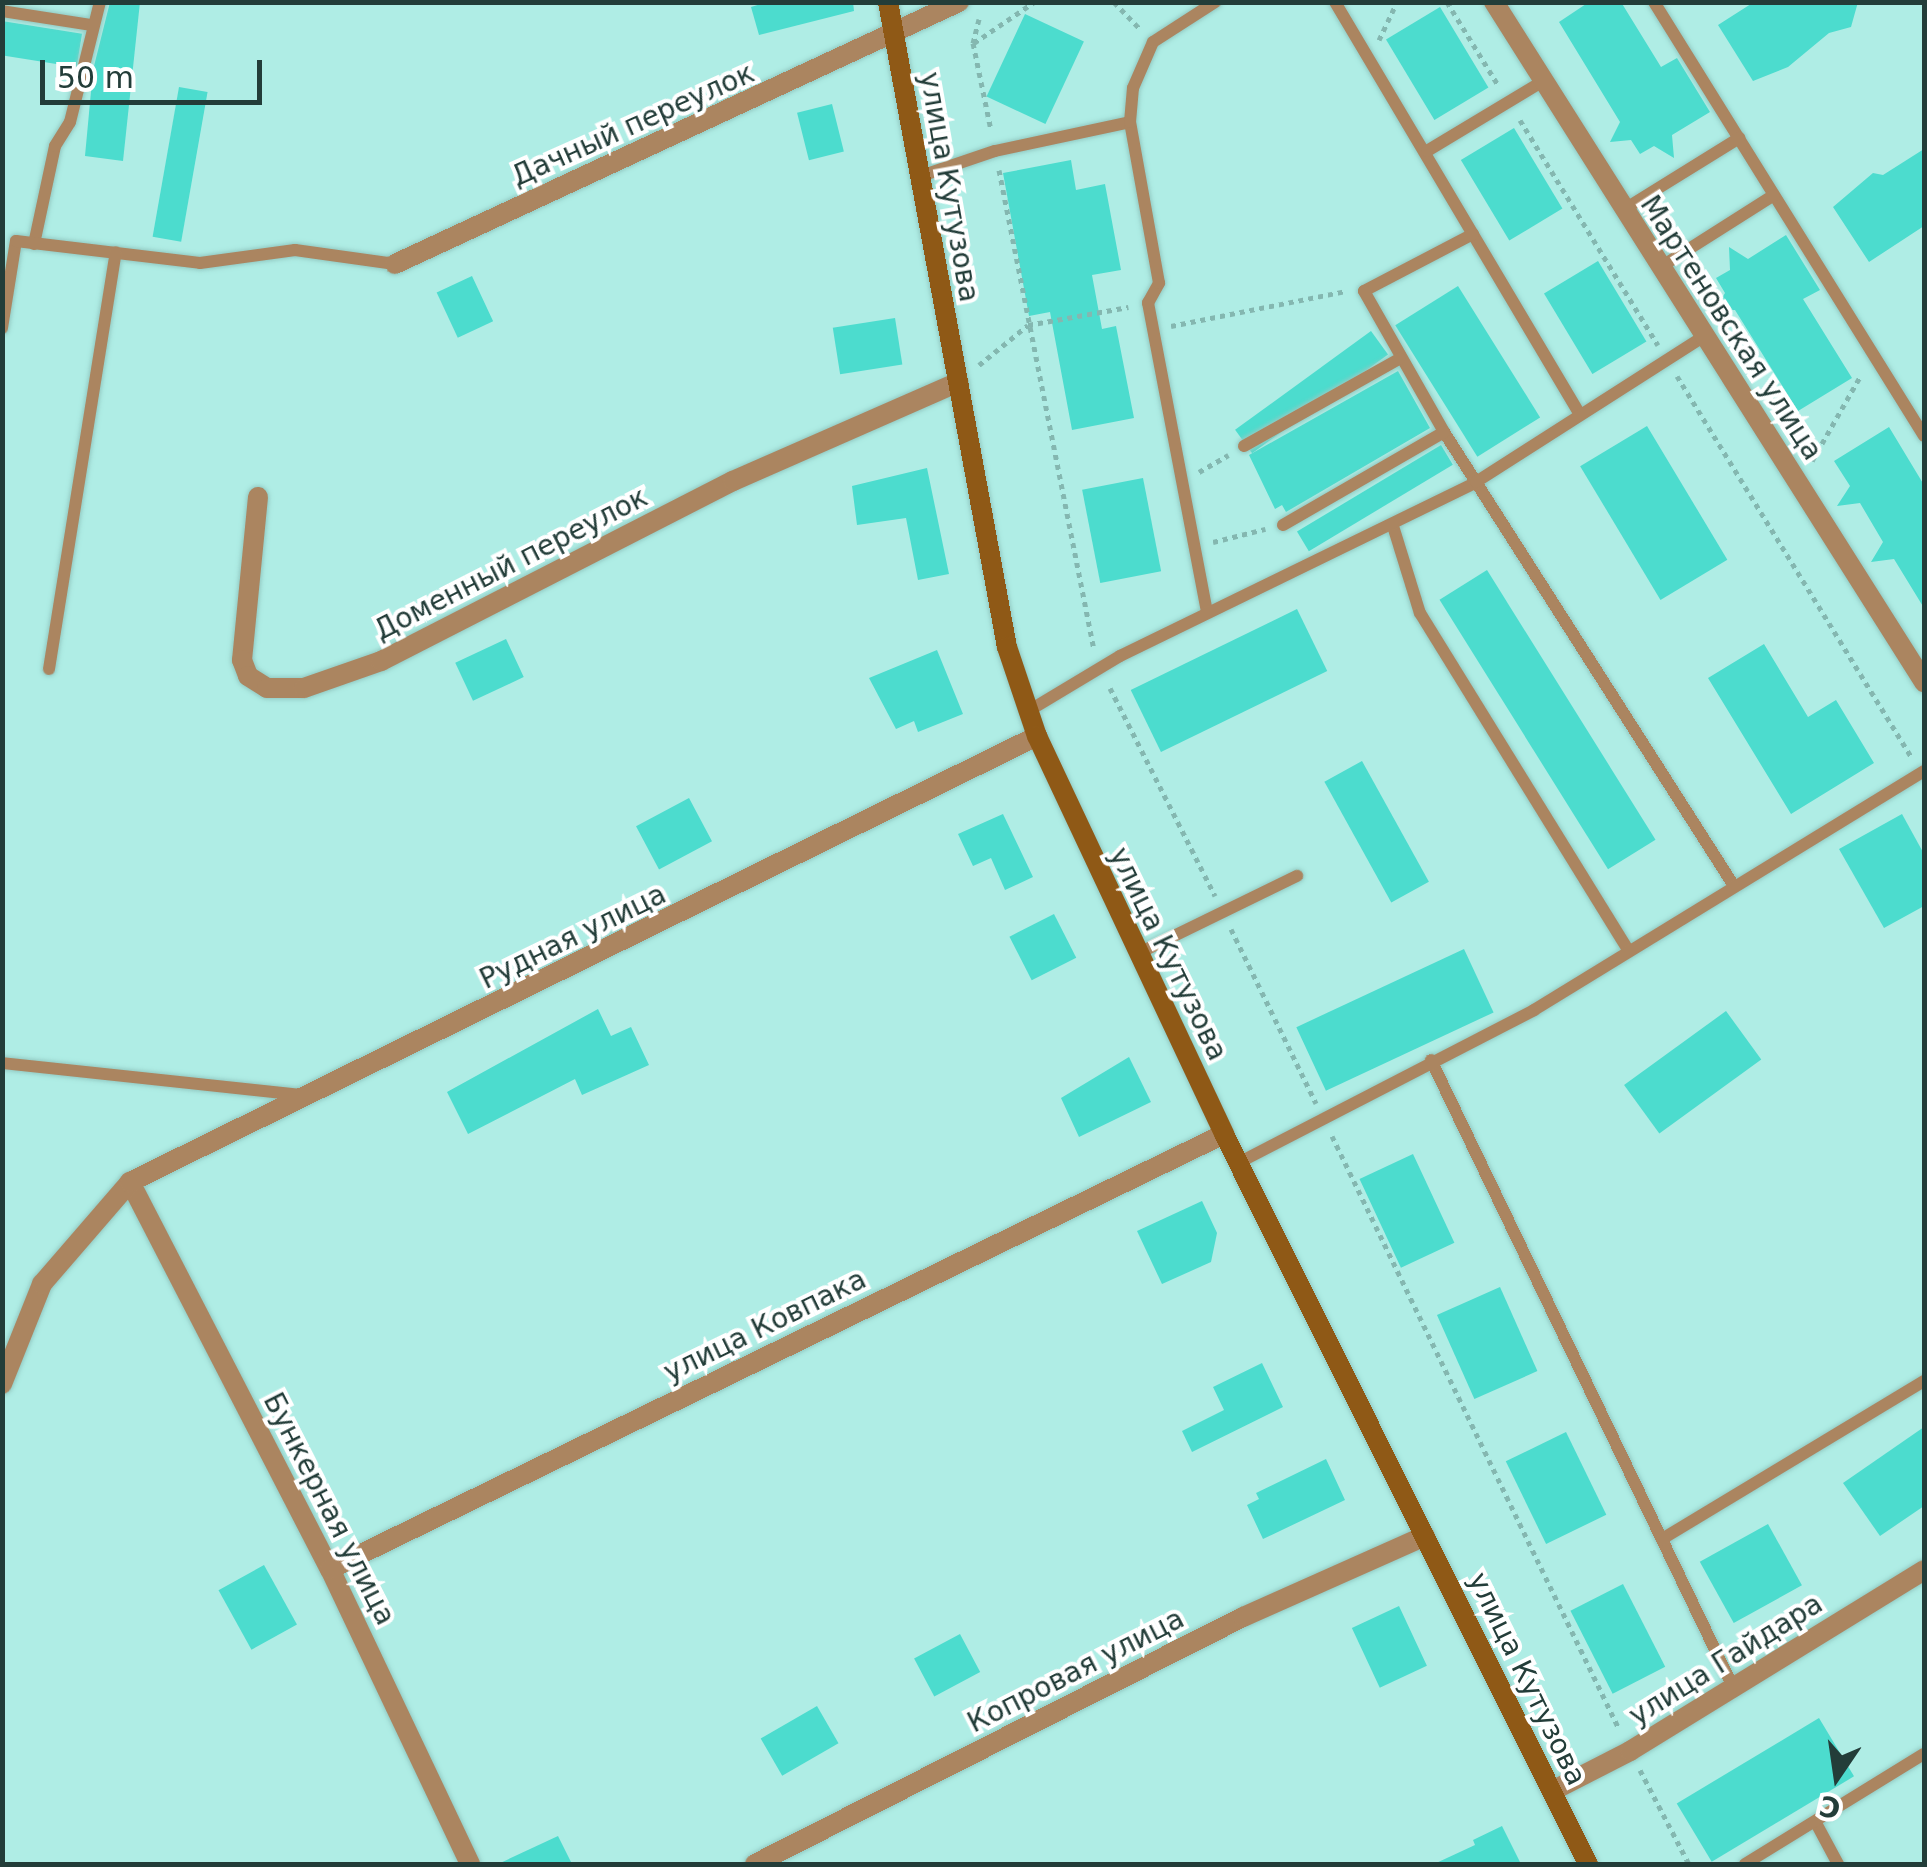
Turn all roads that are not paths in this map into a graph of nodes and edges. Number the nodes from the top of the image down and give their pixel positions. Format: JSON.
{"nodes":[{"id":1,"x":100,"y":2,"type":"edge"},
{"id":2,"x":888,"y":2,"type":"edge"},
{"id":3,"x":959,"y":2,"type":"edge"},
{"id":4,"x":1215,"y":2,"type":"edge"},
{"id":5,"x":1335,"y":2,"type":"edge"},
{"id":6,"x":1494,"y":2,"type":"edge"},
{"id":7,"x":1654,"y":2,"type":"edge"},
{"id":8,"x":2,"y":10,"type":"edge"},
{"id":9,"x":91,"y":25,"type":"junction"},
{"id":10,"x":894,"y":37,"type":"junction"},
{"id":11,"x":1543,"y":81,"type":"junction"},
{"id":12,"x":1130,"y":122,"type":"junction"},
{"id":13,"x":1739,"y":138,"type":"junction"},
{"id":14,"x":1427,"y":151,"type":"junction"},
{"id":15,"x":918,"y":177,"type":"junction"},
{"id":16,"x":1774,"y":196,"type":"junction"},
{"id":17,"x":1623,"y":210,"type":"junction"},
{"id":18,"x":1473,"y":234,"type":"junction"},
{"id":19,"x":34,"y":244,"type":"junction"},
{"id":20,"x":116,"y":252,"type":"junction"},
{"id":21,"x":395,"y":264,"type":"joint"},
{"id":22,"x":1659,"y":268,"type":"junction"},
{"id":23,"x":2,"y":328,"type":"edge"},
{"id":24,"x":1704,"y":337,"type":"junction"},
{"id":25,"x":1399,"y":359,"type":"junction"},
{"id":26,"x":958,"y":382,"type":"junction"},
{"id":27,"x":1578,"y":412,"type":"junction"},
{"id":28,"x":1444,"y":432,"type":"junction"},
{"id":29,"x":1924,"y":436,"type":"edge"},
{"id":30,"x":1244,"y":446,"type":"road end"},
{"id":31,"x":1476,"y":482,"type":"junction"},
{"id":32,"x":258,"y":497,"type":"dead end"},
{"id":33,"x":1282,"y":525,"type":"road end"},
{"id":34,"x":1393,"y":526,"type":"junction"},
{"id":35,"x":1208,"y":612,"type":"junction"},
{"id":36,"x":49,"y":668,"type":"dead end"},
{"id":37,"x":1924,"y":682,"type":"edge"},
{"id":38,"x":1030,"y":710,"type":"junction"},
{"id":39,"x":1038,"y":736,"type":"junction"},
{"id":40,"x":1923,"y":772,"type":"edge"},
{"id":41,"x":1297,"y":876,"type":"dead end"},
{"id":42,"x":1734,"y":886,"type":"junction"},
{"id":43,"x":1630,"y":951,"type":"junction"},
{"id":44,"x":1139,"y":952,"type":"junction"},
{"id":45,"x":1430,"y":1060,"type":"junction"},
{"id":46,"x":2,"y":1063,"type":"edge"},
{"id":47,"x":314,"y":1096,"type":"junction"},
{"id":48,"x":1224,"y":1134,"type":"junction"},
{"id":49,"x":1240,"y":1162,"type":"junction"},
{"id":50,"x":130,"y":1182,"type":"junction"},
{"id":51,"x":1924,"y":1381,"type":"edge"},
{"id":52,"x":2,"y":1384,"type":"edge"},
{"id":53,"x":1425,"y":1536,"type":"junction"},
{"id":54,"x":1662,"y":1539,"type":"junction"},
{"id":55,"x":330,"y":1569,"type":"junction"},
{"id":56,"x":1924,"y":1570,"type":"edge"},
{"id":57,"x":1734,"y":1687,"type":"junction"},
{"id":58,"x":1924,"y":1754,"type":"edge"},
{"id":59,"x":1552,"y":1791,"type":"junction"},
{"id":60,"x":1816,"y":1823,"type":"junction"},
{"id":61,"x":470,"y":1864,"type":"edge"},
{"id":62,"x":756,"y":1864,"type":"edge"},
{"id":63,"x":1588,"y":1864,"type":"edge"},
{"id":64,"x":1745,"y":1864,"type":"edge"},
{"id":65,"x":1838,"y":1864,"type":"edge"}],
"edges":[{"from":1,"to":9,"type":"lane"},
{"from":2,"to":10,"type":"main road","name":"улица Кутузова"},
{"from":3,"to":10,"type":"street","name":"Дачный переулок"},
{"from":4,"to":12,"type":"lane"},
{"from":5,"to":14,"type":"lane"},
{"from":6,"to":11,"type":"street","name":"Мартеновская улица"},
{"from":7,"to":13,"type":"lane"},
{"from":8,"to":9,"type":"lane"},
{"from":9,"to":19,"type":"lane"},
{"from":10,"to":15,"type":"main road","name":"улица Кутузова"},
{"from":10,"to":21,"type":"street","name":"Дачный переулок"},
{"from":11,"to":14,"type":"lane"},
{"from":11,"to":17,"type":"street","name":"Мартеновская улица"},
{"from":12,"to":15,"type":"lane"},
{"from":12,"to":35,"type":"lane"},
{"from":13,"to":16,"type":"lane"},
{"from":13,"to":17,"type":"lane"},
{"from":14,"to":18,"type":"lane"},
{"from":15,"to":26,"type":"main road","name":"улица Кутузова"},
{"from":16,"to":22,"type":"lane"},
{"from":16,"to":29,"type":"lane"},
{"from":17,"to":22,"type":"street","name":"Мартеновская улица"},
{"from":18,"to":25,"type":"lane"},
{"from":18,"to":27,"type":"lane"},
{"from":19,"to":20,"type":"lane"},
{"from":19,"to":23,"type":"lane"},
{"from":20,"to":21,"type":"lane"},
{"from":20,"to":36,"type":"lane"},
{"from":22,"to":24,"type":"street","name":"Мартеновская улица"},
{"from":24,"to":27,"type":"lane"},
{"from":24,"to":37,"type":"street","name":"Мартеновская улица"},
{"from":25,"to":28,"type":"lane"},
{"from":25,"to":30,"type":"lane"},
{"from":26,"to":32,"type":"street","name":"Доменный переулок"},
{"from":26,"to":38,"type":"main road","name":"улица Кутузова"},
{"from":27,"to":31,"type":"lane"},
{"from":28,"to":31,"type":"lane"},
{"from":28,"to":33,"type":"lane"},
{"from":31,"to":34,"type":"lane"},
{"from":31,"to":42,"type":"lane"},
{"from":34,"to":35,"type":"lane"},
{"from":34,"to":43,"type":"lane"},
{"from":35,"to":38,"type":"lane"},
{"from":38,"to":39,"type":"main road","name":"улица Кутузова"},
{"from":39,"to":44,"type":"main road","name":"улица Кутузова"},
{"from":39,"to":47,"type":"street","name":"Рудная улица"},
{"from":40,"to":42,"type":"lane"},
{"from":41,"to":44,"type":"lane"},
{"from":42,"to":43,"type":"lane"},
{"from":43,"to":45,"type":"lane"},
{"from":44,"to":48,"type":"main road","name":"улица Кутузова"},
{"from":45,"to":49,"type":"lane"},
{"from":45,"to":54,"type":"lane"},
{"from":46,"to":47,"type":"lane"},
{"from":47,"to":50,"type":"street","name":"Рудная улица"},
{"from":48,"to":49,"type":"main road","name":"улица Кутузова"},
{"from":48,"to":55,"type":"street","name":"улица Ковпака"},
{"from":49,"to":53,"type":"main road","name":"улица Кутузова"},
{"from":50,"to":52,"type":"street"},
{"from":50,"to":55,"type":"street","name":"Бункерная улица"},
{"from":51,"to":54,"type":"lane"},
{"from":53,"to":59,"type":"main road","name":"улица Кутузова"},
{"from":53,"to":62,"type":"street","name":"Копровая улица"},
{"from":54,"to":57,"type":"lane"},
{"from":55,"to":61,"type":"street","name":"Бункерная улица"},
{"from":56,"to":57,"type":"street","name":"улица Гайдара"},
{"from":57,"to":59,"type":"street","name":"улица Гайдара"},
{"from":58,"to":60,"type":"lane"},
{"from":59,"to":63,"type":"main road","name":"улица Кутузова"},
{"from":60,"to":64,"type":"lane"},
{"from":60,"to":65,"type":"lane"}]}
